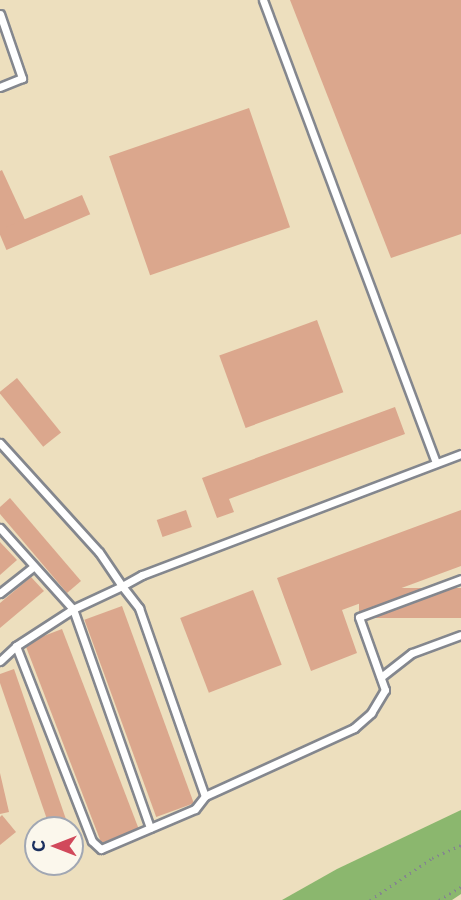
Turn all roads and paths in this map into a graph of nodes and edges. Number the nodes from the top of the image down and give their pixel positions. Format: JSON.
{"nodes":[{"id":1,"x":263,"y":0,"type":"edge"},
{"id":2,"x":0,"y":14,"type":"edge"},
{"id":3,"x":0,"y":87,"type":"edge"},
{"id":4,"x":0,"y":443,"type":"edge"},
{"id":5,"x":461,"y":454,"type":"edge"},
{"id":6,"x":436,"y":462,"type":"junction"},
{"id":7,"x":0,"y":528,"type":"edge"},
{"id":8,"x":33,"y":567,"type":"junction"},
{"id":9,"x":461,"y":579,"type":"edge"},
{"id":10,"x":122,"y":586,"type":"junction"},
{"id":11,"x":0,"y":593,"type":"edge"},
{"id":12,"x":73,"y":609,"type":"junction"},
{"id":13,"x":461,"y":635,"type":"edge"},
{"id":14,"x":16,"y":646,"type":"junction"},
{"id":15,"x":0,"y":661,"type":"edge"},
{"id":16,"x":381,"y":677,"type":"junction"},
{"id":17,"x":205,"y":796,"type":"junction"},
{"id":18,"x":150,"y":828,"type":"junction"},
{"id":19,"x":461,"y":845,"type":"edge"},
{"id":20,"x":461,"y":887,"type":"edge"},
{"id":21,"x":370,"y":900,"type":"edge"},
{"id":22,"x":439,"y":900,"type":"edge"}],
"edges":[{"from":1,"to":6,"type":"lane"},
{"from":2,"to":3,"type":"lane"},
{"from":4,"to":10,"type":"lane"},
{"from":5,"to":6,"type":"lane"},
{"from":6,"to":10,"type":"lane"},
{"from":7,"to":8,"type":"lane"},
{"from":8,"to":11,"type":"lane"},
{"from":8,"to":12,"type":"lane"},
{"from":9,"to":16,"type":"lane"},
{"from":10,"to":12,"type":"lane"},
{"from":10,"to":17,"type":"lane"},
{"from":12,"to":14,"type":"lane"},
{"from":12,"to":18,"type":"lane"},
{"from":13,"to":16,"type":"lane"},
{"from":14,"to":15,"type":"lane"},
{"from":14,"to":18,"type":"lane"},
{"from":16,"to":17,"type":"lane"},
{"from":17,"to":18,"type":"lane"},
{"from":19,"to":21,"type":"path"},
{"from":20,"to":22,"type":"path"}]}
